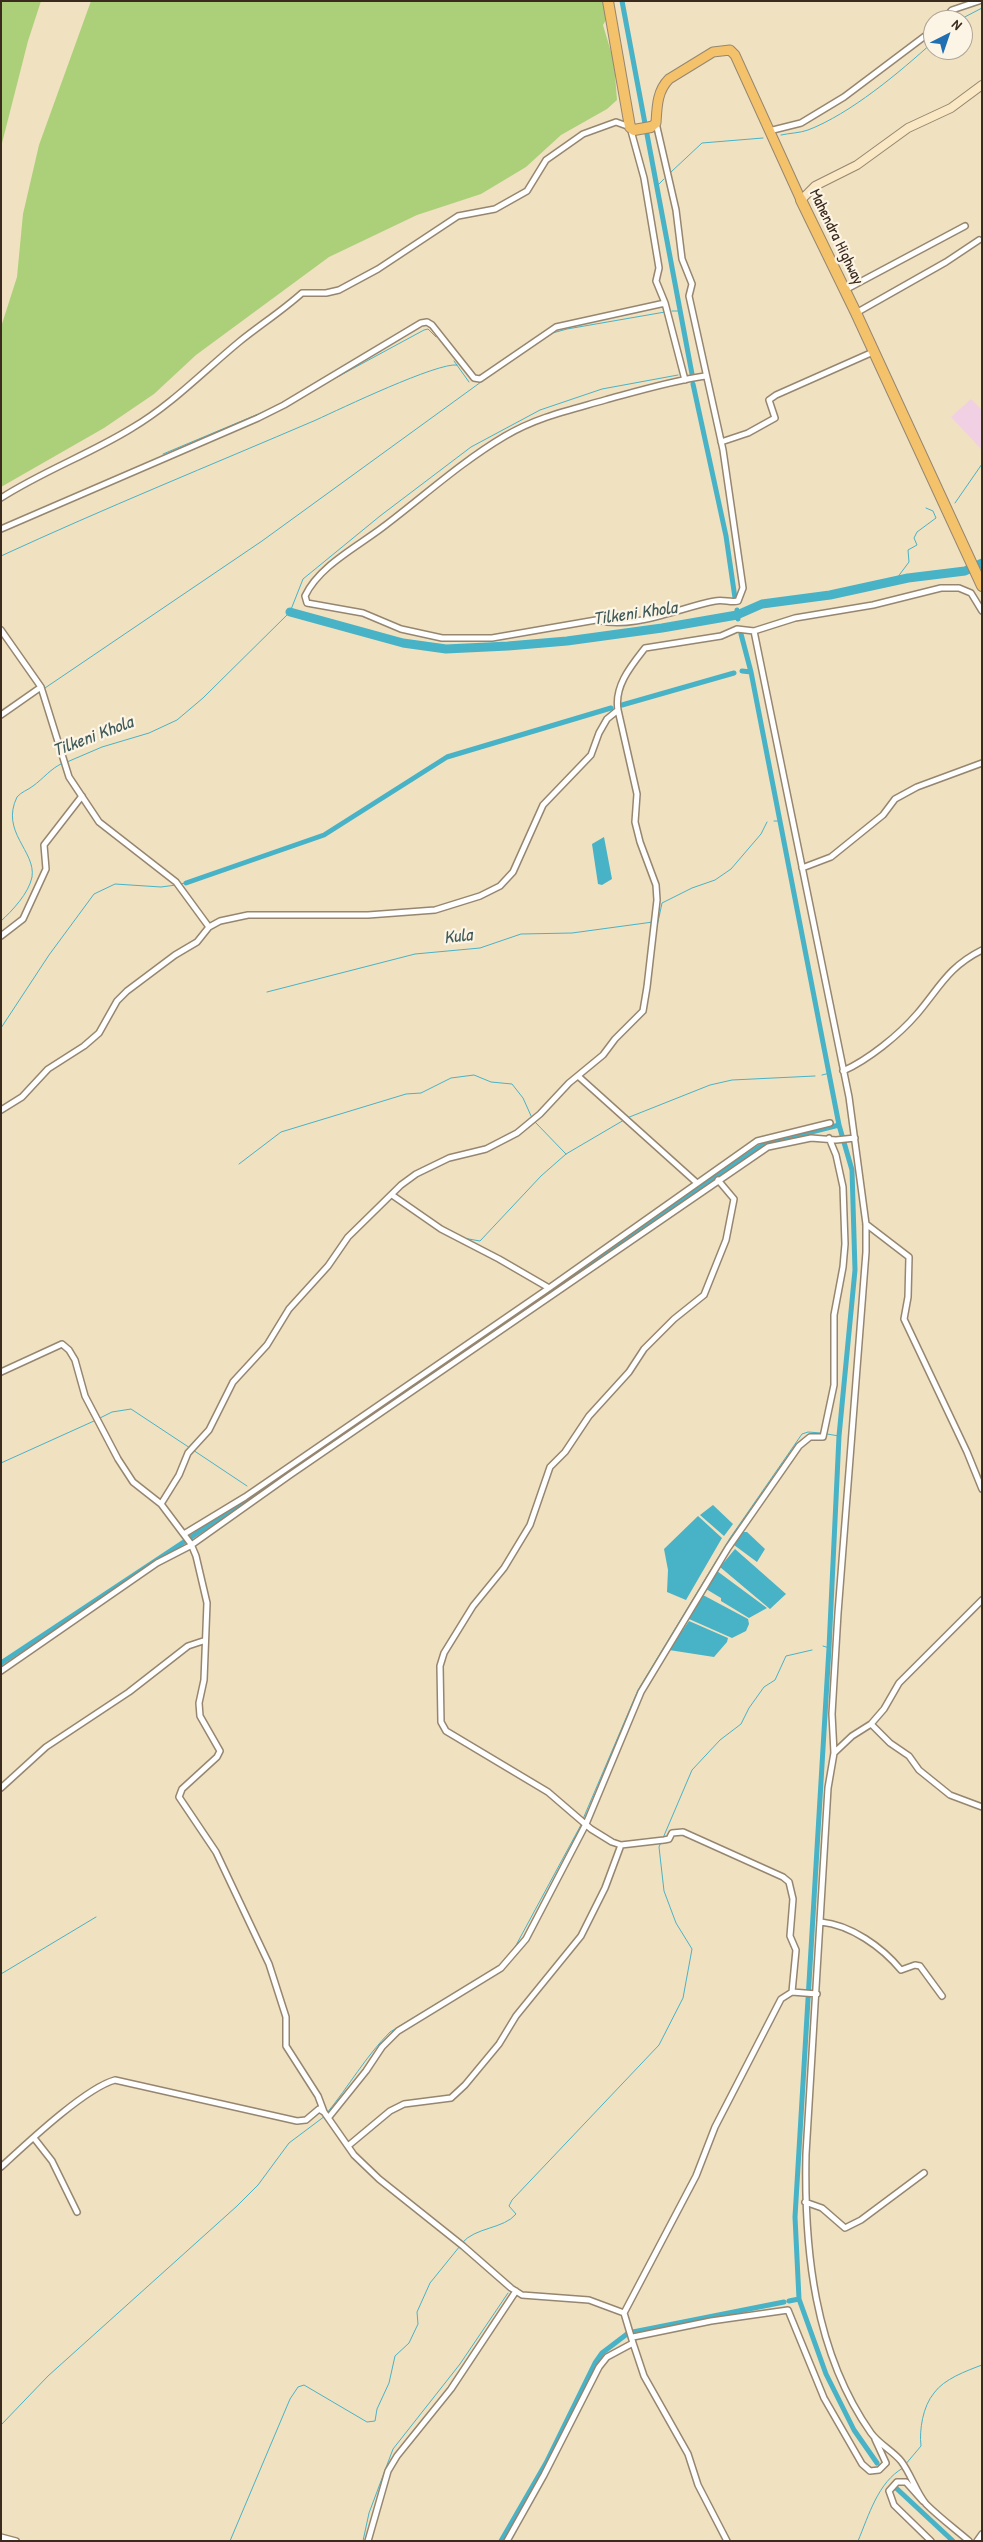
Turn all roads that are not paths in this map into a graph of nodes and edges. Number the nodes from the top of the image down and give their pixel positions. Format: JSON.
{"nodes":[{"id":1,"x":608,"y":1,"type":"edge"},
{"id":2,"x":979,"y":1,"type":"edge"},
{"id":3,"x":952,"y":10,"type":"edge"},
{"id":4,"x":923,"y":38,"type":"edge"},
{"id":5,"x":982,"y":86,"type":"edge"},
{"id":6,"x":654,"y":125,"type":"junction"},
{"id":7,"x":635,"y":128,"type":"junction"},
{"id":8,"x":769,"y":131,"type":"junction"},
{"id":9,"x":801,"y":200,"type":"junction"},
{"id":10,"x":965,"y":226,"type":"dead end"},
{"id":11,"x":979,"y":240,"type":"dead end"},
{"id":12,"x":844,"y":290,"type":"junction"},
{"id":13,"x":665,"y":303,"type":"junction"},
{"id":14,"x":856,"y":313,"type":"junction"},
{"id":15,"x":873,"y":352,"type":"junction"},
{"id":16,"x":705,"y":376,"type":"junction"},
{"id":17,"x":685,"y":380,"type":"junction"},
{"id":18,"x":721,"y":442,"type":"junction"},
{"id":19,"x":1,"y":498,"type":"edge"},
{"id":20,"x":1,"y":529,"type":"edge"},
{"id":21,"x":981,"y":584,"type":"edge"},
{"id":22,"x":982,"y":611,"type":"edge"},
{"id":23,"x":1,"y":630,"type":"edge"},
{"id":24,"x":754,"y":631,"type":"junction"},
{"id":25,"x":41,"y":687,"type":"junction"},
{"id":26,"x":618,"y":710,"type":"junction"},
{"id":27,"x":1,"y":714,"type":"edge"},
{"id":28,"x":982,"y":763,"type":"edge"},
{"id":29,"x":82,"y":796,"type":"junction"},
{"id":30,"x":802,"y":868,"type":"junction"},
{"id":31,"x":209,"y":927,"type":"junction"},
{"id":32,"x":1,"y":936,"type":"edge"},
{"id":33,"x":982,"y":950,"type":"edge"},
{"id":34,"x":843,"y":1071,"type":"junction"},
{"id":35,"x":578,"y":1076,"type":"junction"},
{"id":36,"x":1,"y":1110,"type":"edge"},
{"id":37,"x":830,"y":1123,"type":"dead end"},
{"id":38,"x":829,"y":1138,"type":"junction"},
{"id":39,"x":855,"y":1138,"type":"junction"},
{"id":40,"x":718,"y":1180,"type":"junction"},
{"id":41,"x":697,"y":1183,"type":"junction"},
{"id":42,"x":392,"y":1194,"type":"junction"},
{"id":43,"x":866,"y":1224,"type":"junction"},
{"id":44,"x":549,"y":1288,"type":"junction"},
{"id":45,"x":1,"y":1372,"type":"edge"},
{"id":46,"x":982,"y":1489,"type":"edge"},
{"id":47,"x":161,"y":1504,"type":"junction"},
{"id":48,"x":184,"y":1534,"type":"junction"},
{"id":49,"x":190,"y":1545,"type":"junction"},
{"id":50,"x":982,"y":1600,"type":"edge"},
{"id":51,"x":204,"y":1641,"type":"junction"},
{"id":52,"x":1,"y":1671,"type":"edge"},
{"id":53,"x":871,"y":1724,"type":"junction"},
{"id":54,"x":834,"y":1753,"type":"junction"},
{"id":55,"x":1,"y":1788,"type":"edge"},
{"id":56,"x":982,"y":1808,"type":"edge"},
{"id":57,"x":583,"y":1822,"type":"junction"},
{"id":58,"x":621,"y":1845,"type":"junction"},
{"id":59,"x":821,"y":1922,"type":"junction"},
{"id":60,"x":795,"y":1992,"type":"junction"},
{"id":61,"x":817,"y":1994,"type":"junction"},
{"id":62,"x":942,"y":1996,"type":"dead end"},
{"id":63,"x":324,"y":2112,"type":"junction"},
{"id":64,"x":329,"y":2117,"type":"junction"},
{"id":65,"x":34,"y":2138,"type":"junction"},
{"id":66,"x":348,"y":2146,"type":"junction"},
{"id":67,"x":1,"y":2167,"type":"edge"},
{"id":68,"x":924,"y":2174,"type":"dead end"},
{"id":69,"x":805,"y":2202,"type":"junction"},
{"id":70,"x":77,"y":2212,"type":"dead end"},
{"id":71,"x":516,"y":2291,"type":"junction"},
{"id":72,"x":624,"y":2313,"type":"junction"},
{"id":73,"x":632,"y":2340,"type":"junction"},
{"id":74,"x":872,"y":2434,"type":"junction"},
{"id":75,"x":925,"y":2502,"type":"junction"},
{"id":76,"x":982,"y":2534,"type":"edge"},
{"id":77,"x":1,"y":2536,"type":"edge"},
{"id":78,"x":16,"y":2541,"type":"edge"},
{"id":79,"x":368,"y":2541,"type":"edge"},
{"id":80,"x":507,"y":2541,"type":"edge"},
{"id":81,"x":727,"y":2541,"type":"edge"},
{"id":82,"x":931,"y":2541,"type":"edge"},
{"id":83,"x":969,"y":2541,"type":"edge"},
{"id":84,"x":977,"y":2541,"type":"edge"}],
"edges":[{"from":1,"to":7,"type":"highway"},
{"from":2,"to":3,"type":"street"},
{"from":4,"to":8,"type":"street"},
{"from":5,"to":9,"type":"street"},
{"from":6,"to":7,"type":"highway"},
{"from":6,"to":8,"type":"main road","name":"Mahendra Highway"},
{"from":6,"to":16,"type":"street"},
{"from":7,"to":13,"type":"street"},
{"from":7,"to":19,"type":"street"},
{"from":8,"to":9,"type":"main road","name":"Mahendra Highway"},
{"from":9,"to":12,"type":"highway","name":"Mahendra Highway"},
{"from":10,"to":12,"type":"street"},
{"from":11,"to":14,"type":"street"},
{"from":12,"to":14,"type":"highway","name":"Mahendra Highway"},
{"from":13,"to":17,"type":"street"},
{"from":13,"to":20,"type":"street"},
{"from":14,"to":15,"type":"highway","name":"Mahendra Highway"},
{"from":15,"to":18,"type":"street"},
{"from":15,"to":21,"type":"highway","name":"Mahendra Highway"},
{"from":16,"to":17,"type":"street"},
{"from":16,"to":18,"type":"street"},
{"from":17,"to":18,"type":"street"},
{"from":22,"to":24,"type":"street"},
{"from":23,"to":25,"type":"street"},
{"from":24,"to":26,"type":"street"},
{"from":24,"to":30,"type":"street"},
{"from":25,"to":27,"type":"street"},
{"from":25,"to":29,"type":"street"},
{"from":26,"to":31,"type":"street"},
{"from":26,"to":35,"type":"street"},
{"from":28,"to":30,"type":"street"},
{"from":29,"to":31,"type":"street"},
{"from":29,"to":32,"type":"street"},
{"from":30,"to":34,"type":"street"},
{"from":31,"to":36,"type":"street"},
{"from":33,"to":34,"type":"street"},
{"from":34,"to":39,"type":"street"},
{"from":35,"to":41,"type":"street"},
{"from":35,"to":42,"type":"street"},
{"from":37,"to":41,"type":"street"},
{"from":38,"to":39,"type":"street"},
{"from":38,"to":40,"type":"street"},
{"from":38,"to":57,"type":"street"},
{"from":39,"to":43,"type":"street"},
{"from":40,"to":49,"type":"street"},
{"from":40,"to":57,"type":"street"},
{"from":41,"to":44,"type":"street"},
{"from":42,"to":44,"type":"street"},
{"from":42,"to":47,"type":"street"},
{"from":43,"to":46,"type":"street"},
{"from":43,"to":54,"type":"street"},
{"from":44,"to":48,"type":"street"},
{"from":45,"to":47,"type":"street"},
{"from":47,"to":48,"type":"street"},
{"from":48,"to":49,"type":"street"},
{"from":49,"to":51,"type":"street"},
{"from":49,"to":52,"type":"street"},
{"from":50,"to":53,"type":"street"},
{"from":51,"to":55,"type":"street"},
{"from":51,"to":63,"type":"street"},
{"from":53,"to":54,"type":"street"},
{"from":53,"to":56,"type":"street"},
{"from":54,"to":59,"type":"street"},
{"from":57,"to":58,"type":"street"},
{"from":57,"to":64,"type":"street"},
{"from":58,"to":60,"type":"street"},
{"from":58,"to":66,"type":"street"},
{"from":59,"to":61,"type":"street"},
{"from":59,"to":62,"type":"street"},
{"from":60,"to":61,"type":"street"},
{"from":60,"to":72,"type":"street"},
{"from":61,"to":69,"type":"street"},
{"from":63,"to":64,"type":"street"},
{"from":63,"to":65,"type":"street"},
{"from":64,"to":66,"type":"street"},
{"from":65,"to":67,"type":"street"},
{"from":65,"to":70,"type":"street"},
{"from":66,"to":71,"type":"street"},
{"from":68,"to":69,"type":"street"},
{"from":69,"to":74,"type":"street"},
{"from":71,"to":72,"type":"street"},
{"from":71,"to":79,"type":"street"},
{"from":72,"to":73,"type":"street"},
{"from":73,"to":74,"type":"street"},
{"from":73,"to":80,"type":"street"},
{"from":73,"to":81,"type":"street"},
{"from":74,"to":75,"type":"street"},
{"from":75,"to":82,"type":"street"},
{"from":75,"to":83,"type":"street"},
{"from":76,"to":84,"type":"street"},
{"from":77,"to":78,"type":"street"}]}
